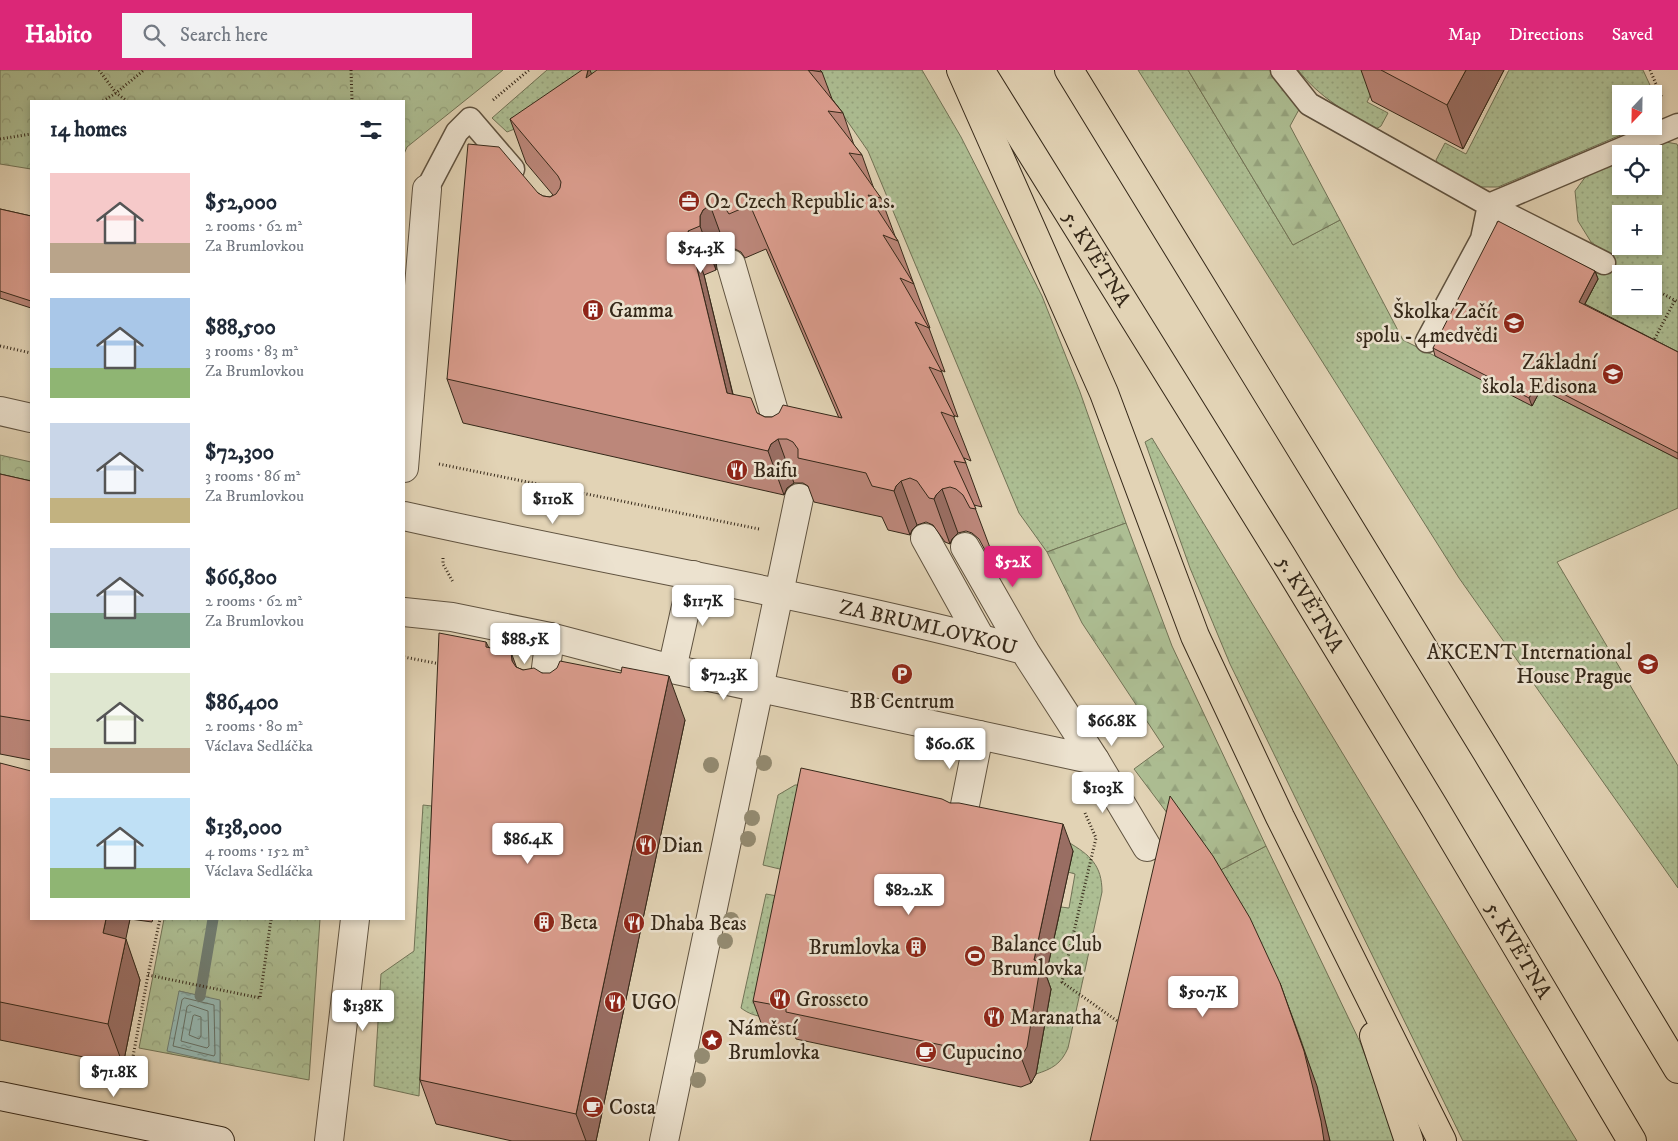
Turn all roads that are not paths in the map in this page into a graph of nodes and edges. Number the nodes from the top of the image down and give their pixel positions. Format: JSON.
{"nodes":[{"id":1,"x":962,"y":70,"type":"edge"},
{"id":2,"x":980,"y":70,"type":"edge"},
{"id":3,"x":1069,"y":70,"type":"edge"},
{"id":4,"x":1282,"y":70,"type":"edge"},
{"id":5,"x":1678,"y":125,"type":"edge"},
{"id":6,"x":526,"y":184,"type":"edge"},
{"id":7,"x":427,"y":189,"type":"joint"},
{"id":8,"x":1489,"y":204,"type":"junction"},
{"id":9,"x":731,"y":264,"type":"edge"},
{"id":10,"x":1604,"y":264,"type":"dead end"},
{"id":11,"x":1427,"y":340,"type":"dead end"},
{"id":12,"x":0,"y":412,"type":"edge"},
{"id":13,"x":30,"y":418,"type":"edge"},
{"id":14,"x":784,"y":446,"type":"edge"},
{"id":15,"x":405,"y":456,"type":"edge"},
{"id":16,"x":798,"y":498,"type":"edge"},
{"id":17,"x":405,"y":516,"type":"edge"},
{"id":18,"x":925,"y":538,"type":"edge"},
{"id":19,"x":965,"y":547,"type":"edge"},
{"id":20,"x":693,"y":575,"type":"junction"},
{"id":21,"x":779,"y":593,"type":"junction"},
{"id":22,"x":405,"y":612,"type":"edge"},
{"id":23,"x":981,"y":638,"type":"junction"},
{"id":24,"x":560,"y":639,"type":"junction"},
{"id":25,"x":1024,"y":650,"type":"junction"},
{"id":26,"x":672,"y":669,"type":"junction"},
{"id":27,"x":759,"y":687,"type":"junction"},
{"id":28,"x":551,"y":700,"type":"edge"},
{"id":29,"x":979,"y":735,"type":"junction"},
{"id":30,"x":1095,"y":760,"type":"junction"},
{"id":31,"x":963,"y":815,"type":"edge"},
{"id":32,"x":1147,"y":847,"type":"dead end"},
{"id":33,"x":355,"y":920,"type":"edge"},
{"id":34,"x":1339,"y":935,"type":"junction"},
{"id":35,"x":1678,"y":1069,"type":"edge"},
{"id":36,"x":0,"y":1096,"type":"edge"},
{"id":37,"x":220,"y":1141,"type":"edge"},
{"id":38,"x":329,"y":1141,"type":"edge"},
{"id":39,"x":664,"y":1141,"type":"edge"},
{"id":40,"x":1409,"y":1141,"type":"edge"},
{"id":41,"x":1442,"y":1141,"type":"edge"},
{"id":42,"x":1632,"y":1141,"type":"edge"}],
"edges":[{"from":1,"to":34,"type":"highway"},
{"from":2,"to":42,"type":"highway","name":"5. KVĚTNA"},
{"from":3,"to":35,"type":"highway"},
{"from":4,"to":8,"type":"lane"},
{"from":5,"to":8,"type":"lane"},
{"from":6,"to":7,"type":"lane"},
{"from":7,"to":15,"type":"street"},
{"from":8,"to":10,"type":"lane"},
{"from":8,"to":11,"type":"lane"},
{"from":9,"to":14,"type":"street"},
{"from":12,"to":13,"type":"street"},
{"from":16,"to":21,"type":"street"},
{"from":17,"to":20,"type":"street","name":"ZA BRUMLOVKOU"},
{"from":18,"to":23,"type":"street"},
{"from":19,"to":25,"type":"street"},
{"from":20,"to":21,"type":"street","name":"ZA BRUMLOVKOU"},
{"from":20,"to":26,"type":"street"},
{"from":21,"to":23,"type":"street","name":"ZA BRUMLOVKOU"},
{"from":21,"to":27,"type":"street"},
{"from":22,"to":24,"type":"street"},
{"from":23,"to":25,"type":"street","name":"ZA BRUMLOVKOU"},
{"from":24,"to":26,"type":"street"},
{"from":24,"to":28,"type":"street"},
{"from":25,"to":30,"type":"street","name":"ZA BRUMLOVKOU"},
{"from":26,"to":27,"type":"street"},
{"from":27,"to":29,"type":"street"},
{"from":27,"to":39,"type":"street"},
{"from":29,"to":30,"type":"street"},
{"from":29,"to":31,"type":"street"},
{"from":30,"to":32,"type":"street","name":"ZA BRUMLOVKOU"},
{"from":33,"to":38,"type":"street"},
{"from":34,"to":40,"type":"highway"},
{"from":34,"to":41,"type":"highway"},
{"from":36,"to":37,"type":"street"}]}
